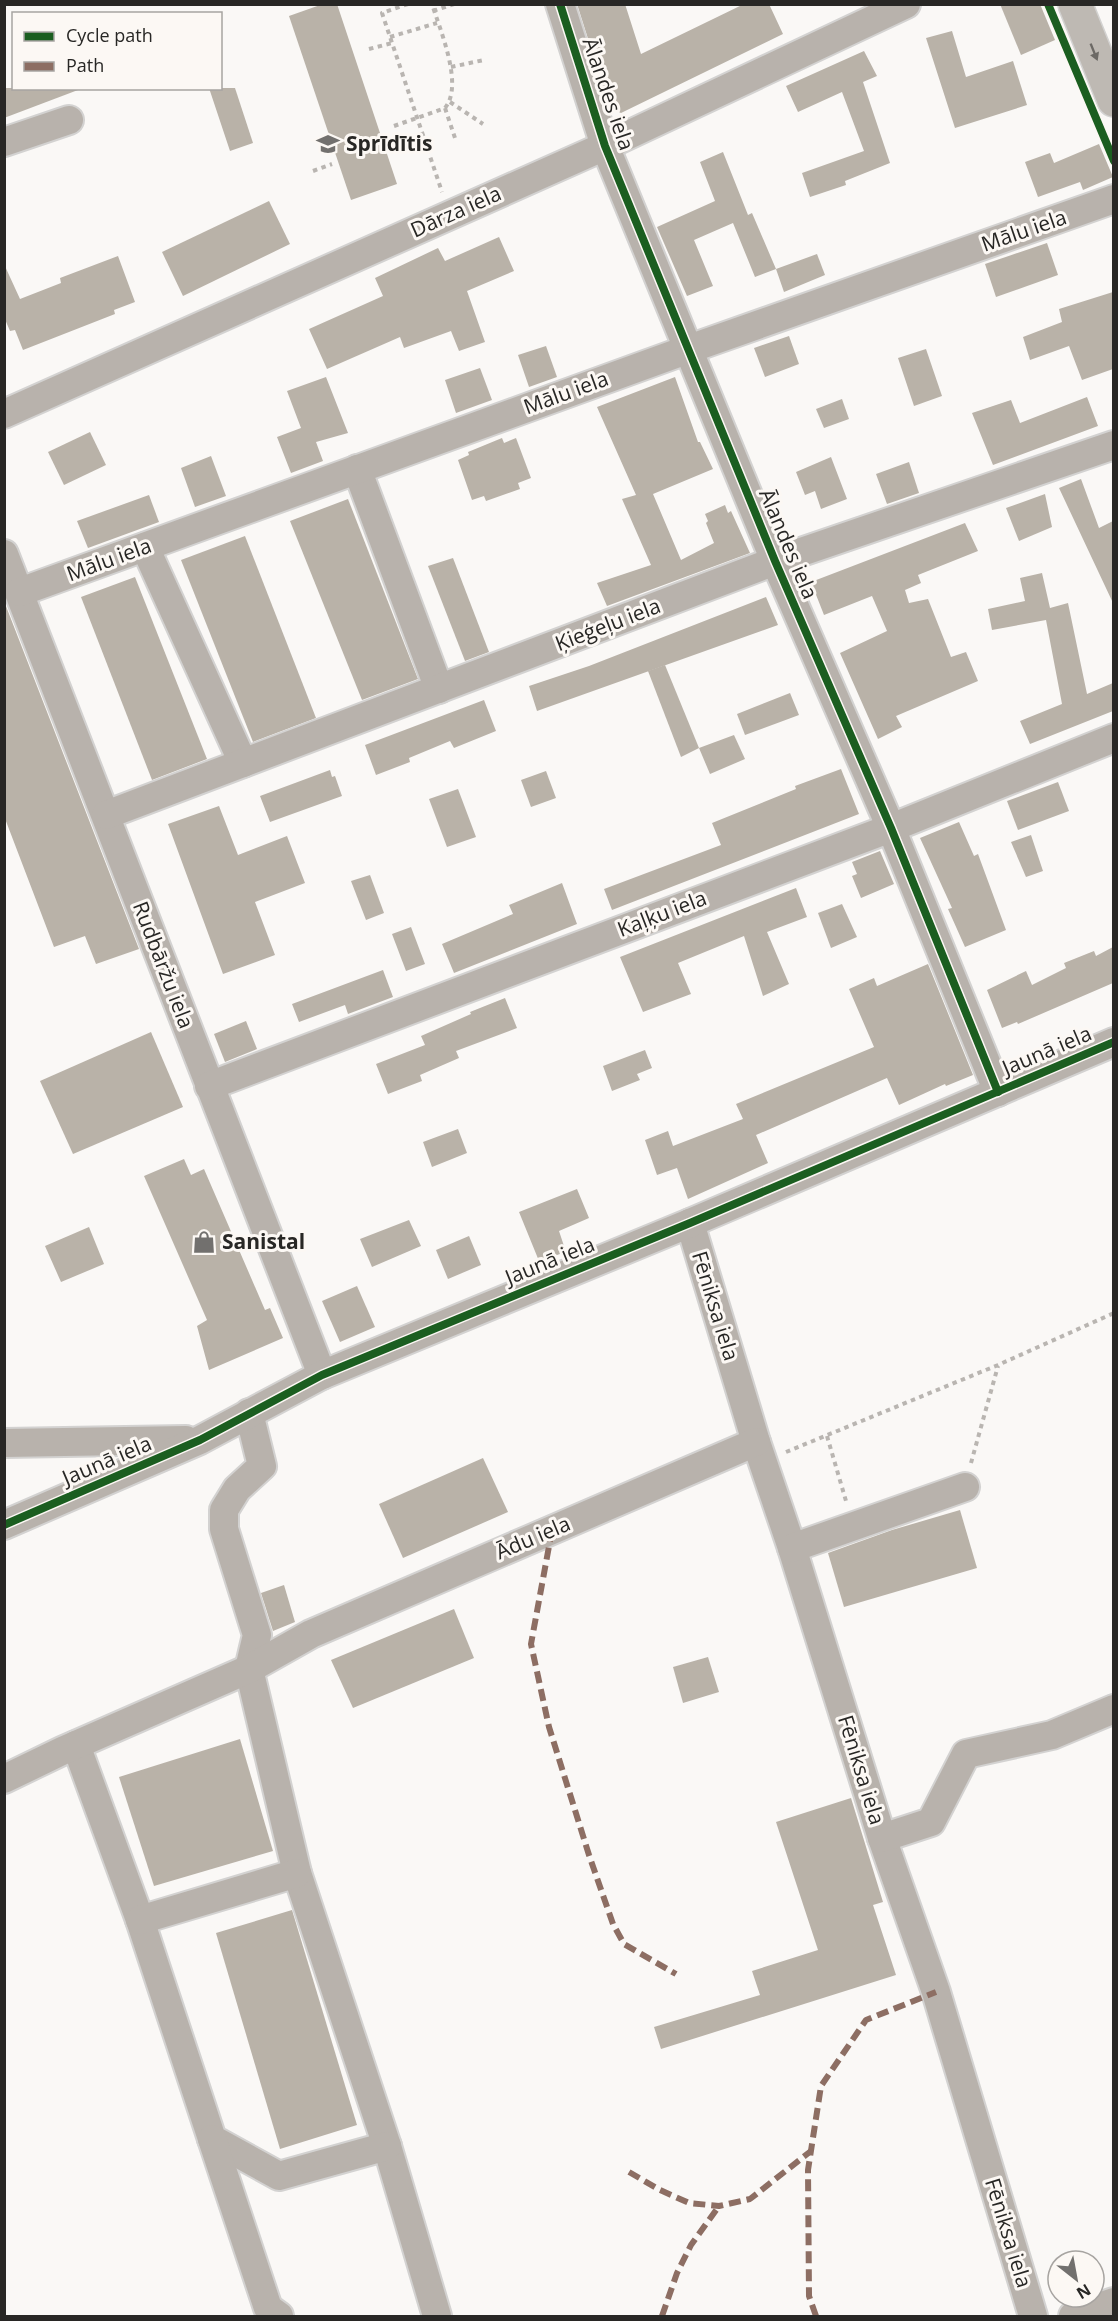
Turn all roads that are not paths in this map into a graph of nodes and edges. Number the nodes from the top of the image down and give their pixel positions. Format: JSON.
{"nodes":[{"id":1,"x":560,"y":4,"type":"edge"},
{"id":2,"x":906,"y":4,"type":"edge"},
{"id":3,"x":1076,"y":4,"type":"edge"},
{"id":4,"x":1113,"y":100,"type":"edge"},
{"id":5,"x":69,"y":120,"type":"dead end"},
{"id":6,"x":4,"y":142,"type":"edge"},
{"id":7,"x":605,"y":146,"type":"junction"},
{"id":8,"x":1113,"y":199,"type":"edge"},
{"id":9,"x":689,"y":349,"type":"junction"},
{"id":10,"x":4,"y":414,"type":"edge"},
{"id":11,"x":1113,"y":445,"type":"edge"},
{"id":12,"x":357,"y":470,"type":"junction"},
{"id":13,"x":145,"y":547,"type":"junction"},
{"id":14,"x":4,"y":554,"type":"edge"},
{"id":15,"x":775,"y":561,"type":"junction"},
{"id":16,"x":20,"y":592,"type":"junction"},
{"id":17,"x":439,"y":689,"type":"junction"},
{"id":18,"x":1113,"y":738,"type":"edge"},
{"id":19,"x":243,"y":763,"type":"junction"},
{"id":20,"x":106,"y":815,"type":"junction"},
{"id":21,"x":891,"y":828,"type":"junction"},
{"id":22,"x":1113,"y":1042,"type":"edge"},
{"id":23,"x":208,"y":1086,"type":"junction"},
{"id":24,"x":998,"y":1092,"type":"junction"},
{"id":25,"x":690,"y":1223,"type":"junction"},
{"id":26,"x":322,"y":1375,"type":"junction"},
{"id":27,"x":249,"y":1413,"type":"junction"},
{"id":28,"x":200,"y":1440,"type":"junction"},
{"id":29,"x":4,"y":1443,"type":"edge"},
{"id":30,"x":760,"y":1452,"type":"junction"},
{"id":31,"x":964,"y":1487,"type":"road end"},
{"id":32,"x":4,"y":1525,"type":"edge"},
{"id":33,"x":792,"y":1548,"type":"junction"},
{"id":34,"x":249,"y":1669,"type":"junction"},
{"id":35,"x":1113,"y":1709,"type":"edge"},
{"id":36,"x":76,"y":1744,"type":"junction"},
{"id":37,"x":4,"y":1779,"type":"edge"},
{"id":38,"x":882,"y":1838,"type":"junction"},
{"id":39,"x":297,"y":1873,"type":"junction"},
{"id":40,"x":140,"y":1920,"type":"junction"},
{"id":41,"x":212,"y":2139,"type":"junction"},
{"id":42,"x":387,"y":2146,"type":"junction"},
{"id":43,"x":1113,"y":2302,"type":"edge"},
{"id":44,"x":279,"y":2316,"type":"edge"},
{"id":45,"x":437,"y":2316,"type":"edge"},
{"id":46,"x":1033,"y":2316,"type":"edge"},
{"id":47,"x":1073,"y":2316,"type":"edge"}],
"edges":[{"from":1,"to":7,"type":"street","name":"Ālandes iela"},
{"from":2,"to":7,"type":"street","name":"Dārza iela"},
{"from":3,"to":4,"type":"highway","one_way":true},
{"from":5,"to":6,"type":"street"},
{"from":7,"to":9,"type":"street","name":"Ālandes iela"},
{"from":7,"to":10,"type":"street","name":"Dārza iela"},
{"from":8,"to":9,"type":"street","name":"Mālu iela"},
{"from":9,"to":12,"type":"street","name":"Mālu iela"},
{"from":9,"to":15,"type":"street","name":"Ālandes iela"},
{"from":11,"to":15,"type":"street","name":"Ķieģeļu iela"},
{"from":12,"to":13,"type":"street","name":"Mālu iela"},
{"from":12,"to":17,"type":"street"},
{"from":13,"to":16,"type":"street","name":"Mālu iela"},
{"from":13,"to":19,"type":"street"},
{"from":14,"to":16,"type":"street","name":"Rudbāržu iela"},
{"from":15,"to":17,"type":"street","name":"Ķieģeļu iela"},
{"from":15,"to":21,"type":"street","name":"Ālandes iela"},
{"from":16,"to":20,"type":"street","name":"Rudbāržu iela"},
{"from":17,"to":19,"type":"street","name":"Ķieģeļu iela"},
{"from":18,"to":21,"type":"street","name":"Kaļķu iela"},
{"from":19,"to":20,"type":"street","name":"Ķieģeļu iela"},
{"from":20,"to":23,"type":"street","name":"Rudbāržu iela"},
{"from":21,"to":23,"type":"street","name":"Kaļķu iela"},
{"from":21,"to":24,"type":"street","name":"Ālandes iela"},
{"from":22,"to":24,"type":"street","name":"Jaunā iela"},
{"from":23,"to":26,"type":"street","name":"Rudbāržu iela"},
{"from":24,"to":25,"type":"street","name":"Jaunā iela"},
{"from":25,"to":26,"type":"street","name":"Jaunā iela"},
{"from":25,"to":30,"type":"street","name":"Fēniksa iela"},
{"from":26,"to":27,"type":"street","name":"Jaunā iela"},
{"from":27,"to":28,"type":"street","name":"Jaunā iela"},
{"from":27,"to":34,"type":"street"},
{"from":28,"to":29,"type":"street"},
{"from":28,"to":32,"type":"street","name":"Jaunā iela"},
{"from":30,"to":33,"type":"street","name":"Fēniksa iela"},
{"from":30,"to":34,"type":"street","name":"Ādu iela"},
{"from":31,"to":33,"type":"street"},
{"from":33,"to":38,"type":"street","name":"Fēniksa iela"},
{"from":34,"to":36,"type":"street","name":"Ādu iela"},
{"from":34,"to":39,"type":"street"},
{"from":35,"to":38,"type":"street"},
{"from":36,"to":37,"type":"street","name":"Ādu iela"},
{"from":36,"to":40,"type":"street"},
{"from":38,"to":46,"type":"street","name":"Fēniksa iela"},
{"from":39,"to":40,"type":"street"},
{"from":39,"to":42,"type":"street"},
{"from":40,"to":41,"type":"street"},
{"from":41,"to":42,"type":"street"},
{"from":41,"to":44,"type":"street"},
{"from":42,"to":45,"type":"street"},
{"from":43,"to":47,"type":"street"}]}
